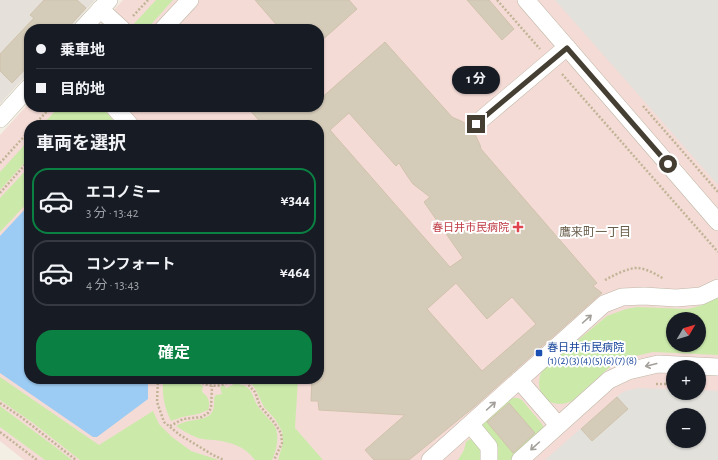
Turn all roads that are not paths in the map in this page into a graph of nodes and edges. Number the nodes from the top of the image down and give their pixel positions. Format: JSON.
{"nodes":[{"id":1,"x":190,"y":0,"type":"edge"},
{"id":2,"x":526,"y":0,"type":"edge"},
{"id":3,"x":104,"y":4,"type":"edge"},
{"id":4,"x":86,"y":24,"type":"edge"},
{"id":5,"x":118,"y":24,"type":"edge"},
{"id":6,"x":168,"y":24,"type":"edge"},
{"id":7,"x":567,"y":48,"type":"junction"},
{"id":8,"x":24,"y":93,"type":"edge"},
{"id":9,"x":118,"y":112,"type":"edge"},
{"id":10,"x":0,"y":119,"type":"edge"},
{"id":11,"x":126,"y":120,"type":"edge"},
{"id":12,"x":476,"y":124,"type":"dead end"},
{"id":13,"x":718,"y":222,"type":"edge"},
{"id":14,"x":718,"y":288,"type":"edge"},
{"id":15,"x":718,"y":367,"type":"edge"},
{"id":16,"x":519,"y":380,"type":"junction"},
{"id":17,"x":470,"y":424,"type":"junction"},
{"id":18,"x":558,"y":425,"type":"junction"},
{"id":19,"x":430,"y":460,"type":"edge"},
{"id":20,"x":489,"y":460,"type":"edge"},
{"id":21,"x":520,"y":460,"type":"edge"}],
"edges":[{"from":1,"to":6,"type":"street"},
{"from":2,"to":7,"type":"street"},
{"from":3,"to":4,"type":"street"},
{"from":3,"to":5,"type":"street"},
{"from":7,"to":12,"type":"street"},
{"from":7,"to":13,"type":"street"},
{"from":8,"to":10,"type":"street"},
{"from":9,"to":11,"type":"street"},
{"from":16,"to":14,"type":"street","one_way":true},
{"from":15,"to":18,"type":"street","one_way":true},
{"from":17,"to":16,"type":"street","one_way":true},
{"from":16,"to":18,"type":"street"},
{"from":17,"to":19,"type":"street"},
{"from":17,"to":20,"type":"street"},
{"from":18,"to":21,"type":"street","one_way":true}]}
